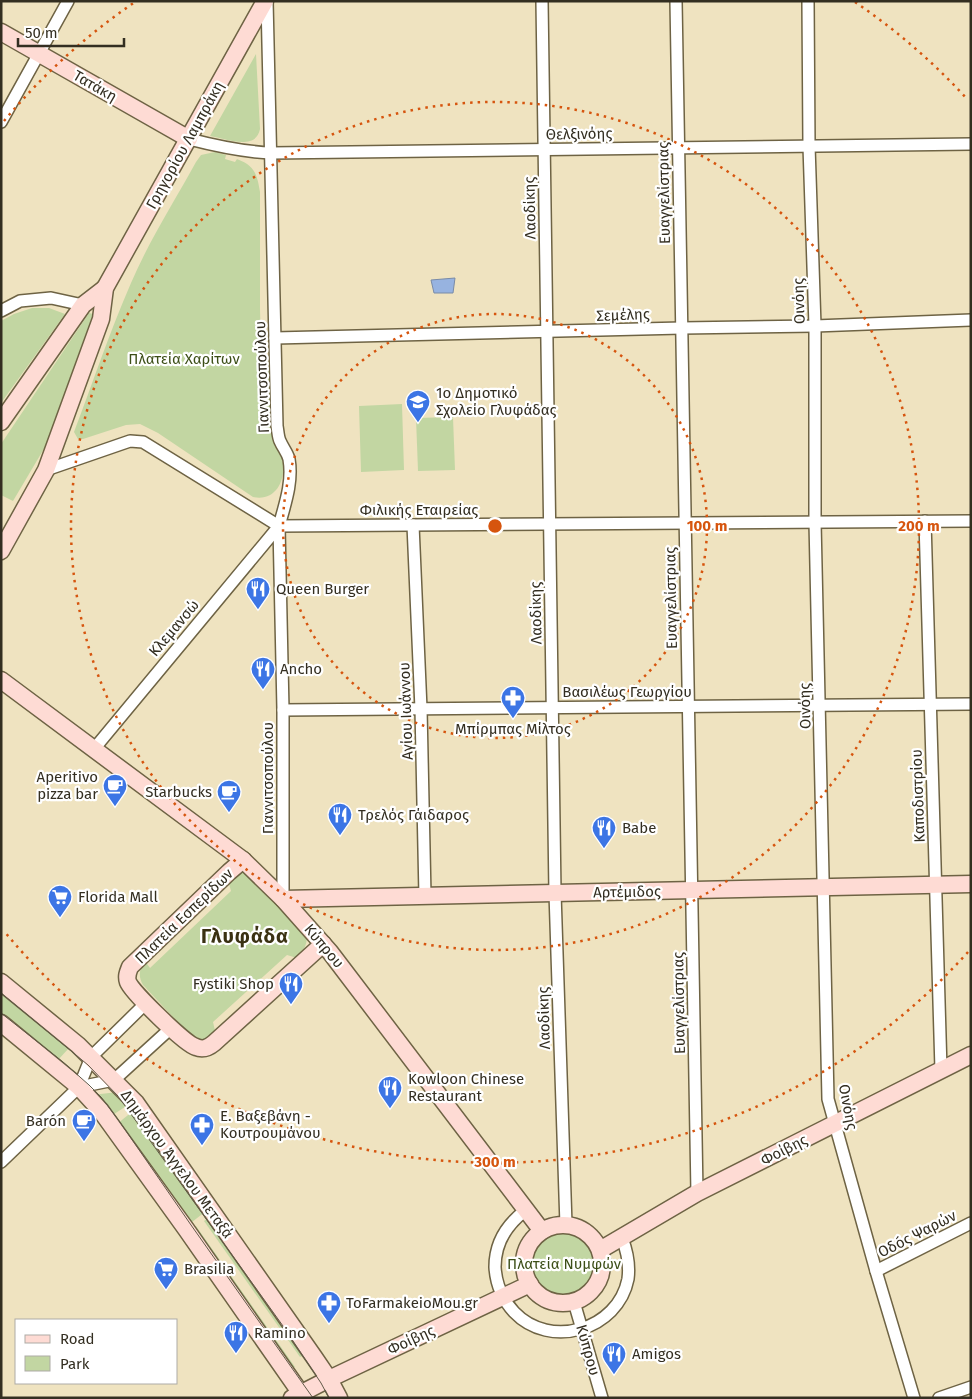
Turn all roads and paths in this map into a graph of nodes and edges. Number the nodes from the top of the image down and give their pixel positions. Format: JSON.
{"nodes":[{"id":1,"x":68,"y":1,"type":"edge"},
{"id":2,"x":266,"y":1,"type":"edge"},
{"id":3,"x":542,"y":1,"type":"edge"},
{"id":4,"x":676,"y":1,"type":"edge"},
{"id":5,"x":808,"y":1,"type":"edge"},
{"id":6,"x":1,"y":32,"type":"edge"},
{"id":7,"x":39,"y":54,"type":"junction"},
{"id":8,"x":1,"y":122,"type":"edge"},
{"id":9,"x":189,"y":139,"type":"junction"},
{"id":10,"x":971,"y":144,"type":"edge"},
{"id":11,"x":809,"y":146,"type":"junction"},
{"id":12,"x":678,"y":148,"type":"junction"},
{"id":13,"x":544,"y":149,"type":"junction"},
{"id":14,"x":272,"y":153,"type":"junction"},
{"id":15,"x":105,"y":288,"type":"junction"},
{"id":16,"x":83,"y":305,"type":"junction"},
{"id":17,"x":1,"y":312,"type":"edge"},
{"id":18,"x":971,"y":320,"type":"edge"},
{"id":19,"x":815,"y":326,"type":"junction"},
{"id":20,"x":682,"y":328,"type":"junction"},
{"id":21,"x":547,"y":332,"type":"junction"},
{"id":22,"x":275,"y":338,"type":"junction"},
{"id":23,"x":1,"y":422,"type":"edge"},
{"id":24,"x":46,"y":470,"type":"junction"},
{"id":25,"x":926,"y":521,"type":"junction"},
{"id":26,"x":971,"y":521,"type":"edge"},
{"id":27,"x":816,"y":522,"type":"junction"},
{"id":28,"x":685,"y":523,"type":"junction"},
{"id":29,"x":550,"y":524,"type":"junction"},
{"id":30,"x":413,"y":525,"type":"junction"},
{"id":31,"x":278,"y":526,"type":"junction"},
{"id":32,"x":1,"y":551,"type":"edge"},
{"id":33,"x":1,"y":680,"type":"edge"},
{"id":34,"x":971,"y":704,"type":"edge"},
{"id":35,"x":930,"y":705,"type":"junction"},
{"id":36,"x":820,"y":706,"type":"junction"},
{"id":37,"x":688,"y":707,"type":"junction"},
{"id":38,"x":553,"y":708,"type":"junction"},
{"id":39,"x":422,"y":709,"type":"junction"},
{"id":40,"x":283,"y":710,"type":"junction"},
{"id":41,"x":94,"y":749,"type":"junction"},
{"id":42,"x":243,"y":860,"type":"junction"},
{"id":43,"x":971,"y":884,"type":"edge"},
{"id":44,"x":936,"y":885,"type":"junction"},
{"id":45,"x":823,"y":887,"type":"junction"},
{"id":46,"x":691,"y":890,"type":"junction"},
{"id":47,"x":555,"y":893,"type":"junction"},
{"id":48,"x":425,"y":896,"type":"junction"},
{"id":49,"x":283,"y":899,"type":"junction"},
{"id":50,"x":323,"y":944,"type":"junction"},
{"id":51,"x":1,"y":982,"type":"edge"},
{"id":52,"x":146,"y":1003,"type":"junction"},
{"id":53,"x":1,"y":1023,"type":"edge"},
{"id":54,"x":172,"y":1028,"type":"junction"},
{"id":55,"x":971,"y":1055,"type":"edge"},
{"id":56,"x":91,"y":1057,"type":"junction"},
{"id":57,"x":941,"y":1070,"type":"junction"},
{"id":58,"x":114,"y":1080,"type":"junction"},
{"id":59,"x":79,"y":1087,"type":"junction"},
{"id":60,"x":835,"y":1124,"type":"junction"},
{"id":61,"x":1,"y":1162,"type":"edge"},
{"id":62,"x":697,"y":1194,"type":"junction"},
{"id":63,"x":526,"y":1210,"type":"junction"},
{"id":64,"x":971,"y":1223,"type":"edge"},
{"id":65,"x":566,"y":1224,"type":"junction"},
{"id":66,"x":542,"y":1231,"type":"junction"},
{"id":67,"x":622,"y":1238,"type":"junction"},
{"id":68,"x":600,"y":1250,"type":"junction"},
{"id":69,"x":876,"y":1271,"type":"junction"},
{"id":70,"x":530,"y":1284,"type":"junction"},
{"id":71,"x":503,"y":1297,"type":"junction"},
{"id":72,"x":574,"y":1302,"type":"junction"},
{"id":73,"x":582,"y":1329,"type":"junction"},
{"id":74,"x":329,"y":1379,"type":"junction"},
{"id":75,"x":971,"y":1387,"type":"edge"},
{"id":76,"x":299,"y":1396,"type":"edge"},
{"id":77,"x":339,"y":1398,"type":"edge"},
{"id":78,"x":602,"y":1398,"type":"edge"},
{"id":79,"x":914,"y":1398,"type":"edge"},
{"id":80,"x":939,"y":1398,"type":"edge"}],
"edges":[{"from":1,"to":7,"type":"street"},
{"from":2,"to":9,"type":"street","name":"Γρηγορίου Λαμπράκη"},
{"from":2,"to":14,"type":"street","name":"Γιαννιτσοπούλου"},
{"from":3,"to":13,"type":"street","name":"Λαοδίκης"},
{"from":4,"to":12,"type":"street","name":"Ευαγγελίστριας"},
{"from":5,"to":11,"type":"street","name":"Οινόης"},
{"from":6,"to":7,"type":"street","name":"Τατάκη"},
{"from":7,"to":8,"type":"street"},
{"from":7,"to":9,"type":"street","name":"Τατάκη"},
{"from":9,"to":14,"type":"street","name":"Θελξινόης"},
{"from":9,"to":15,"type":"street","name":"Γρηγορίου Λαμπράκη"},
{"from":10,"to":11,"type":"street","name":"Θελξινόης"},
{"from":11,"to":12,"type":"street","name":"Θελξινόης"},
{"from":11,"to":19,"type":"street","name":"Οινόης"},
{"from":12,"to":13,"type":"street","name":"Θελξινόης"},
{"from":12,"to":20,"type":"street","name":"Ευαγγελίστριας"},
{"from":13,"to":14,"type":"street","name":"Θελξινόης"},
{"from":13,"to":21,"type":"street","name":"Λαοδίκης"},
{"from":14,"to":22,"type":"street","name":"Γιαννιτσοπούλου"},
{"from":15,"to":16,"type":"street","name":"Γρηγορίου Λαμπράκη"},
{"from":15,"to":24,"type":"street","name":"Γρηγορίου Λαμπράκη"},
{"from":16,"to":17,"type":"street"},
{"from":16,"to":23,"type":"street","name":"Γρηγορίου Λαμπράκη"},
{"from":18,"to":19,"type":"street","name":"Σεμέλης"},
{"from":19,"to":20,"type":"street","name":"Σεμέλης"},
{"from":19,"to":27,"type":"street","name":"Οινόης"},
{"from":20,"to":21,"type":"street","name":"Σεμέλης"},
{"from":20,"to":28,"type":"street","name":"Ευαγγελίστριας"},
{"from":21,"to":22,"type":"street","name":"Σεμέλης"},
{"from":21,"to":29,"type":"street","name":"Λαοδίκης"},
{"from":22,"to":31,"type":"street","name":"Γιαννιτσοπούλου"},
{"from":24,"to":31,"type":"street"},
{"from":24,"to":32,"type":"street","name":"Γρηγορίου Λαμπράκη"},
{"from":25,"to":26,"type":"street","name":"Φιλικής Εταιρείας"},
{"from":25,"to":27,"type":"street","name":"Φιλικής Εταιρείας"},
{"from":25,"to":35,"type":"street","name":"Καποδιστρίου"},
{"from":27,"to":28,"type":"street","name":"Φιλικής Εταιρείας"},
{"from":27,"to":36,"type":"street","name":"Οινόης"},
{"from":28,"to":29,"type":"street","name":"Φιλικής Εταιρείας"},
{"from":28,"to":37,"type":"street","name":"Ευαγγελίστριας"},
{"from":29,"to":30,"type":"street","name":"Φιλικής Εταιρείας"},
{"from":29,"to":38,"type":"street","name":"Λαοδίκης"},
{"from":30,"to":31,"type":"street","name":"Φιλικής Εταιρείας"},
{"from":30,"to":39,"type":"street","name":"Αγίου Ιωάννου"},
{"from":31,"to":40,"type":"street","name":"Γιαννιτσοπούλου"},
{"from":31,"to":41,"type":"street","name":"Κλεμανσώ"},
{"from":33,"to":41,"type":"street","name":"Κύπρου"},
{"from":34,"to":35,"type":"street","name":"Βασιλέως Γεωργίου"},
{"from":35,"to":36,"type":"street","name":"Βασιλέως Γεωργίου"},
{"from":35,"to":44,"type":"street","name":"Καποδιστρίου"},
{"from":36,"to":37,"type":"street","name":"Βασιλέως Γεωργίου"},
{"from":36,"to":45,"type":"street","name":"Οινόης"},
{"from":37,"to":38,"type":"street","name":"Βασιλέως Γεωργίου"},
{"from":37,"to":46,"type":"street","name":"Ευαγγελίστριας"},
{"from":38,"to":39,"type":"street","name":"Βασιλέως Γεωργίου"},
{"from":38,"to":47,"type":"street","name":"Λαοδίκης"},
{"from":39,"to":40,"type":"street","name":"Βασιλέως Γεωργίου"},
{"from":39,"to":48,"type":"street","name":"Αγίου Ιωάννου"},
{"from":40,"to":49,"type":"street","name":"Γιαννιτσοπούλου"},
{"from":41,"to":42,"type":"street","name":"Κύπρου"},
{"from":42,"to":49,"type":"street","name":"Κύπρου"},
{"from":42,"to":52,"type":"street","name":"Πλατεία Εσπερίδων"},
{"from":43,"to":44,"type":"street","name":"Αρτέμιδος"},
{"from":44,"to":45,"type":"street","name":"Αρτέμιδος"},
{"from":44,"to":57,"type":"street","name":"Καποδιστρίου"},
{"from":45,"to":46,"type":"street","name":"Αρτέμιδος"},
{"from":45,"to":60,"type":"street","name":"Οινόης"},
{"from":46,"to":47,"type":"street","name":"Αρτέμιδος"},
{"from":46,"to":62,"type":"street","name":"Ευαγγελίστριας"},
{"from":47,"to":48,"type":"street","name":"Αρτέμιδος"},
{"from":47,"to":65,"type":"street","name":"Λαοδίκης"},
{"from":48,"to":49,"type":"street","name":"Αρτέμιδος"},
{"from":49,"to":50,"type":"street","name":"Κύπρου"},
{"from":50,"to":54,"type":"street","name":"Πλατεία Εσπερίδων"},
{"from":50,"to":63,"type":"street","name":"Κύπρου"},
{"from":51,"to":56,"type":"street","name":"Δημάρχου Άγγελου Μεταξά"},
{"from":52,"to":54,"type":"street","name":"Πλατεία Εσπερίδων"},
{"from":52,"to":56,"type":"street"},
{"from":53,"to":59,"type":"street","name":"Δημάρχου Άγγελου Μεταξά"},
{"from":54,"to":58,"type":"street"},
{"from":55,"to":57,"type":"street","name":"Φοίβης"},
{"from":56,"to":58,"type":"street","name":"Δημάρχου Άγγελου Μεταξά"},
{"from":56,"to":59,"type":"street"},
{"from":57,"to":60,"type":"street","name":"Φοίβης"},
{"from":58,"to":59,"type":"street"},
{"from":58,"to":74,"type":"street","name":"Δημάρχου Άγγελου Μεταξά"},
{"from":59,"to":61,"type":"street"},
{"from":59,"to":76,"type":"street","name":"Δημάρχου Άγγελου Μεταξά"},
{"from":60,"to":62,"type":"street","name":"Φοίβης"},
{"from":60,"to":69,"type":"street","name":"Οινόης"},
{"from":62,"to":67,"type":"street","name":"Φοίβης"},
{"from":63,"to":66,"type":"street","name":"Κύπρου"},
{"from":63,"to":71,"type":"street"},
{"from":64,"to":69,"type":"street","name":"Οδóς Ψαρών"},
{"from":65,"to":66,"type":"street"},
{"from":65,"to":68,"type":"street"},
{"from":66,"to":70,"type":"street"},
{"from":67,"to":68,"type":"street","name":"Φοίβης"},
{"from":67,"to":73,"type":"street"},
{"from":68,"to":72,"type":"street"},
{"from":69,"to":79,"type":"street","name":"Οινόης"},
{"from":70,"to":71,"type":"street","name":"Φοίβης"},
{"from":70,"to":72,"type":"street"},
{"from":71,"to":73,"type":"street"},
{"from":71,"to":74,"type":"street","name":"Φοίβης"},
{"from":72,"to":73,"type":"street","name":"Κύπρου"},
{"from":73,"to":78,"type":"street","name":"Κύπρου"},
{"from":74,"to":76,"type":"street","name":"Φοίβης"},
{"from":74,"to":77,"type":"street","name":"Δημάρχου Άγγελου Μεταξά"},
{"from":75,"to":80,"type":"street"}]}
